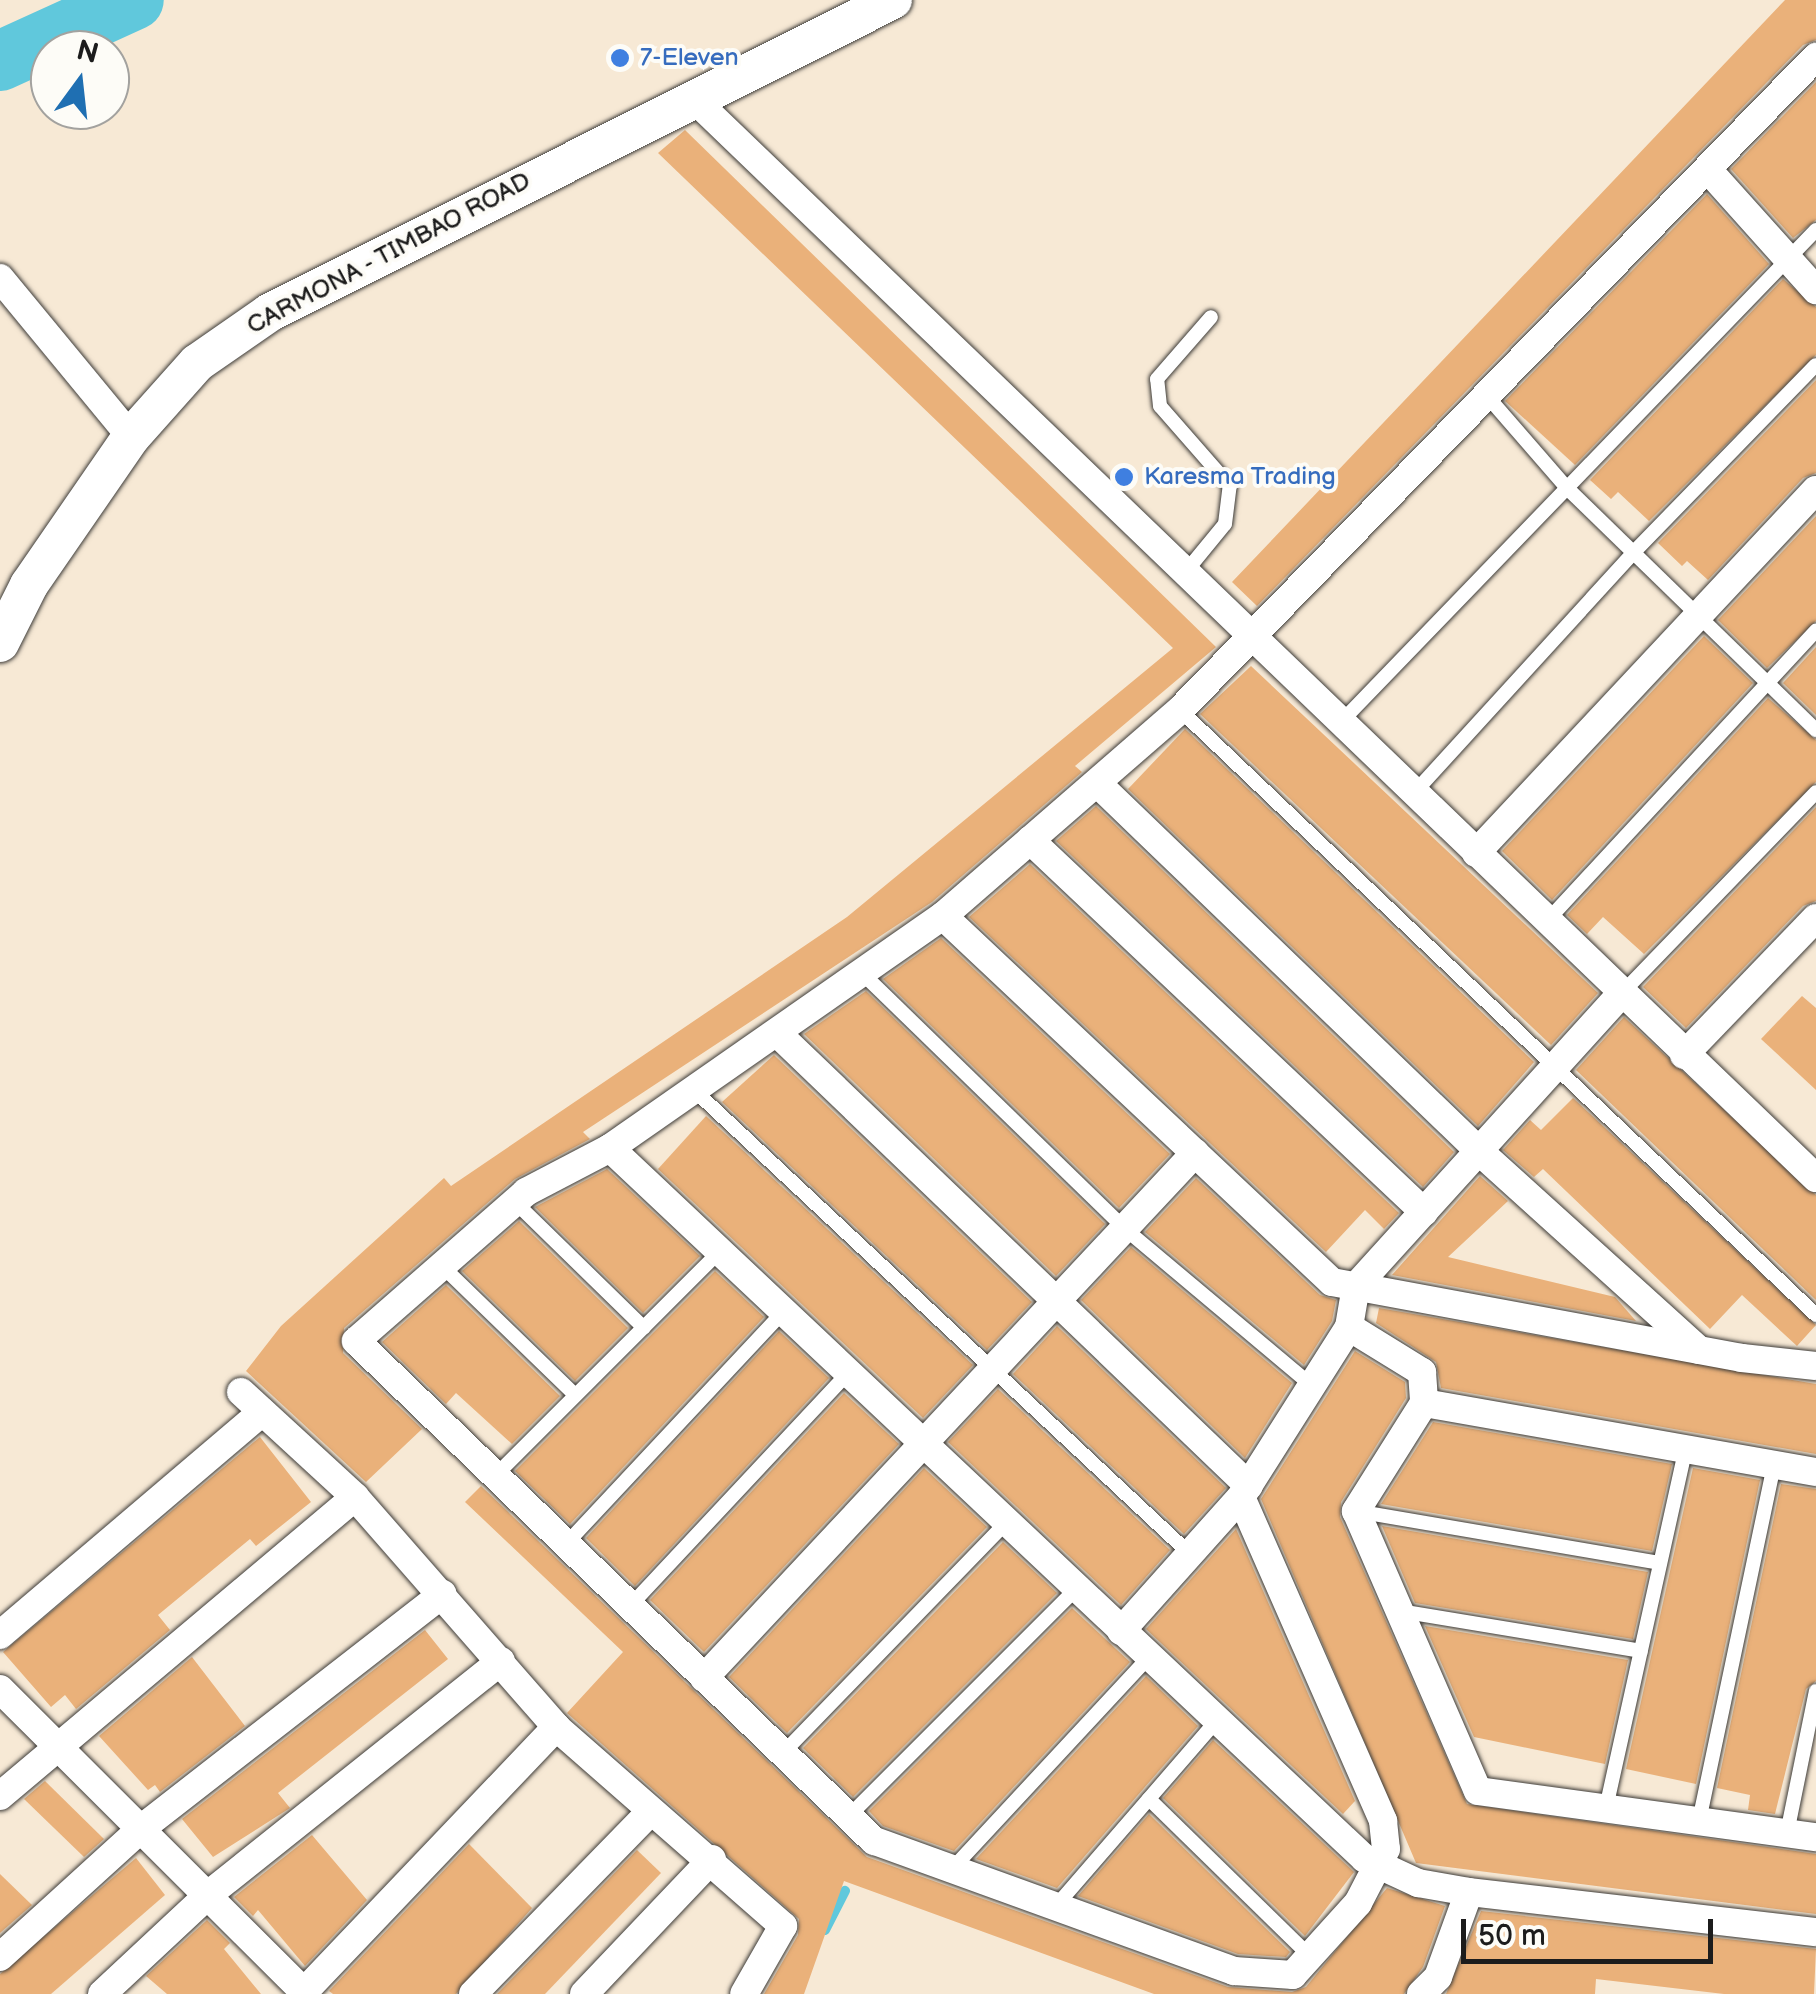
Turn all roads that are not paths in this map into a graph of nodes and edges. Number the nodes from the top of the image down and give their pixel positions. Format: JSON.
{"nodes":[{"id":1,"x":893,"y":0,"type":"edge"},
{"id":2,"x":1816,"y":57,"type":"edge"},
{"id":3,"x":698,"y":103,"type":"junction"},
{"id":4,"x":1710,"y":172,"type":"junction"},
{"id":5,"x":1816,"y":230,"type":"edge"},
{"id":6,"x":1786,"y":261,"type":"junction"},
{"id":7,"x":0,"y":278,"type":"edge"},
{"id":8,"x":1816,"y":290,"type":"edge"},
{"id":9,"x":1211,"y":316,"type":"dead end"},
{"id":10,"x":1816,"y":365,"type":"edge"},
{"id":11,"x":1488,"y":396,"type":"junction"},
{"id":12,"x":131,"y":437,"type":"junction"},
{"id":13,"x":1566,"y":487,"type":"junction"},
{"id":14,"x":1816,"y":490,"type":"edge"},
{"id":15,"x":1633,"y":553,"type":"junction"},
{"id":16,"x":1188,"y":569,"type":"junction"},
{"id":17,"x":1698,"y":618,"type":"junction"},
{"id":18,"x":1816,"y":631,"type":"edge"},
{"id":19,"x":1255,"y":633,"type":"junction"},
{"id":20,"x":0,"y":643,"type":"edge"},
{"id":21,"x":1768,"y":684,"type":"junction"},
{"id":22,"x":1180,"y":710,"type":"junction"},
{"id":23,"x":1341,"y":722,"type":"junction"},
{"id":24,"x":1816,"y":730,"type":"edge"},
{"id":25,"x":1097,"y":783,"type":"junction"},
{"id":26,"x":1816,"y":792,"type":"edge"},
{"id":27,"x":1414,"y":793,"type":"junction"},
{"id":28,"x":1030,"y":840,"type":"junction"},
{"id":29,"x":1476,"y":853,"type":"junction"},
{"id":30,"x":944,"y":916,"type":"junction"},
{"id":31,"x":1816,"y":918,"type":"edge"},
{"id":32,"x":1546,"y":921,"type":"junction"},
{"id":33,"x":862,"y":974,"type":"junction"},
{"id":34,"x":1621,"y":994,"type":"junction"},
{"id":35,"x":777,"y":1033,"type":"junction"},
{"id":36,"x":1684,"y":1055,"type":"junction"},
{"id":37,"x":1557,"y":1066,"type":"junction"},
{"id":38,"x":694,"y":1090,"type":"junction"},
{"id":39,"x":610,"y":1148,"type":"junction"},
{"id":40,"x":1480,"y":1152,"type":"junction"},
{"id":41,"x":1195,"y":1153,"type":"junction"},
{"id":42,"x":1816,"y":1178,"type":"edge"},
{"id":43,"x":515,"y":1202,"type":"junction"},
{"id":44,"x":1424,"y":1212,"type":"junction"},
{"id":45,"x":1124,"y":1228,"type":"junction"},
{"id":46,"x":719,"y":1252,"type":"junction"},
{"id":47,"x":442,"y":1266,"type":"junction"},
{"id":48,"x":1356,"y":1286,"type":"junction"},
{"id":49,"x":1055,"y":1302,"type":"junction"},
{"id":50,"x":782,"y":1313,"type":"junction"},
{"id":51,"x":1816,"y":1315,"type":"edge"},
{"id":52,"x":1349,"y":1327,"type":"junction"},
{"id":53,"x":644,"y":1328,"type":"junction"},
{"id":54,"x":1699,"y":1350,"type":"junction"},
{"id":55,"x":1816,"y":1366,"type":"edge"},
{"id":56,"x":993,"y":1367,"type":"junction"},
{"id":57,"x":846,"y":1375,"type":"junction"},
{"id":58,"x":1312,"y":1386,"type":"junction"},
{"id":59,"x":241,"y":1392,"type":"dead end"},
{"id":60,"x":575,"y":1395,"type":"junction"},
{"id":61,"x":1424,"y":1403,"type":"junction"},
{"id":62,"x":262,"y":1412,"type":"junction"},
{"id":63,"x":920,"y":1443,"type":"junction"},
{"id":64,"x":1685,"y":1453,"type":"junction"},
{"id":65,"x":1772,"y":1469,"type":"junction"},
{"id":66,"x":1816,"y":1472,"type":"edge"},
{"id":67,"x":495,"y":1476,"type":"junction"},
{"id":68,"x":1245,"y":1491,"type":"junction"},
{"id":69,"x":355,"y":1497,"type":"junction"},
{"id":70,"x":1356,"y":1511,"type":"junction"},
{"id":71,"x":1006,"y":1524,"type":"junction"},
{"id":72,"x":566,"y":1544,"type":"junction"},
{"id":73,"x":1190,"y":1554,"type":"junction"},
{"id":74,"x":1660,"y":1564,"type":"junction"},
{"id":75,"x":1076,"y":1588,"type":"junction"},
{"id":76,"x":443,"y":1594,"type":"junction"},
{"id":77,"x":630,"y":1606,"type":"junction"},
{"id":78,"x":1399,"y":1611,"type":"junction"},
{"id":79,"x":1122,"y":1631,"type":"junction"},
{"id":80,"x":0,"y":1635,"type":"edge"},
{"id":81,"x":1641,"y":1651,"type":"junction"},
{"id":82,"x":1149,"y":1658,"type":"junction"},
{"id":83,"x":500,"y":1661,"type":"junction"},
{"id":84,"x":704,"y":1678,"type":"junction"},
{"id":85,"x":0,"y":1689,"type":"edge"},
{"id":86,"x":1816,"y":1691,"type":"edge"},
{"id":87,"x":1217,"y":1720,"type":"junction"},
{"id":88,"x":556,"y":1726,"type":"junction"},
{"id":89,"x":54,"y":1744,"type":"junction"},
{"id":90,"x":784,"y":1753,"type":"junction"},
{"id":91,"x":0,"y":1796,"type":"edge"},
{"id":92,"x":1149,"y":1799,"type":"junction"},
{"id":93,"x":1606,"y":1808,"type":"junction"},
{"id":94,"x":651,"y":1811,"type":"junction"},
{"id":95,"x":849,"y":1816,"type":"junction"},
{"id":96,"x":1698,"y":1821,"type":"junction"},
{"id":97,"x":142,"y":1828,"type":"junction"},
{"id":98,"x":1787,"y":1834,"type":"junction"},
{"id":99,"x":1816,"y":1837,"type":"edge"},
{"id":100,"x":712,"y":1859,"type":"junction"},
{"id":101,"x":1377,"y":1866,"type":"junction"},
{"id":102,"x":952,"y":1869,"type":"junction"},
{"id":103,"x":1468,"y":1892,"type":"junction"},
{"id":104,"x":208,"y":1895,"type":"junction"},
{"id":105,"x":1056,"y":1906,"type":"junction"},
{"id":106,"x":1816,"y":1932,"type":"edge"},
{"id":107,"x":1309,"y":1956,"type":"junction"},
{"id":108,"x":0,"y":1958,"type":"edge"},
{"id":109,"x":304,"y":1993,"type":"edge"},
{"id":110,"x":102,"y":1994,"type":"edge"},
{"id":111,"x":473,"y":1994,"type":"edge"},
{"id":112,"x":584,"y":1994,"type":"edge"},
{"id":113,"x":744,"y":1994,"type":"edge"},
{"id":114,"x":1420,"y":1994,"type":"edge"}],
"edges":[{"from":1,"to":3,"type":"main road","name":"CARMONA - TIMBAO ROAD"},
{"from":2,"to":4,"type":"street"},
{"from":3,"to":12,"type":"main road","name":"CARMONA - TIMBAO ROAD"},
{"from":3,"to":16,"type":"street"},
{"from":4,"to":6,"type":"street"},
{"from":4,"to":11,"type":"street"},
{"from":5,"to":6,"type":"lane"},
{"from":6,"to":8,"type":"street"},
{"from":6,"to":13,"type":"lane"},
{"from":7,"to":12,"type":"street"},
{"from":9,"to":16,"type":"lane"},
{"from":10,"to":15,"type":"lane"},
{"from":11,"to":13,"type":"lane"},
{"from":11,"to":19,"type":"street"},
{"from":12,"to":20,"type":"main road","name":"CARMONA - TIMBAO ROAD"},
{"from":13,"to":15,"type":"lane"},
{"from":13,"to":23,"type":"lane"},
{"from":14,"to":17,"type":"street"},
{"from":15,"to":17,"type":"lane"},
{"from":15,"to":27,"type":"lane"},
{"from":16,"to":19,"type":"street"},
{"from":17,"to":21,"type":"lane"},
{"from":17,"to":29,"type":"street"},
{"from":18,"to":21,"type":"lane"},
{"from":19,"to":22,"type":"street"},
{"from":19,"to":23,"type":"street"},
{"from":21,"to":24,"type":"lane"},
{"from":21,"to":32,"type":"lane"},
{"from":22,"to":25,"type":"street"},
{"from":22,"to":37,"type":"lane"},
{"from":23,"to":27,"type":"street"},
{"from":25,"to":28,"type":"street"},
{"from":25,"to":40,"type":"street"},
{"from":26,"to":34,"type":"lane"},
{"from":27,"to":29,"type":"street"},
{"from":28,"to":30,"type":"street"},
{"from":28,"to":44,"type":"street"},
{"from":29,"to":32,"type":"street"},
{"from":30,"to":33,"type":"street"},
{"from":30,"to":41,"type":"street"},
{"from":31,"to":36,"type":"street"},
{"from":32,"to":34,"type":"street"},
{"from":33,"to":35,"type":"street"},
{"from":33,"to":45,"type":"lane"},
{"from":34,"to":36,"type":"street"},
{"from":34,"to":37,"type":"street"},
{"from":35,"to":38,"type":"street"},
{"from":35,"to":49,"type":"street"},
{"from":36,"to":42,"type":"street"},
{"from":37,"to":40,"type":"street"},
{"from":37,"to":51,"type":"lane"},
{"from":38,"to":39,"type":"street"},
{"from":38,"to":56,"type":"lane"},
{"from":39,"to":43,"type":"street"},
{"from":39,"to":46,"type":"street"},
{"from":40,"to":44,"type":"street"},
{"from":40,"to":54,"type":"street"},
{"from":41,"to":45,"type":"street"},
{"from":41,"to":48,"type":"street"},
{"from":43,"to":47,"type":"street"},
{"from":43,"to":53,"type":"lane"},
{"from":44,"to":48,"type":"street"},
{"from":45,"to":49,"type":"street"},
{"from":45,"to":58,"type":"lane"},
{"from":46,"to":50,"type":"street"},
{"from":46,"to":53,"type":"lane"},
{"from":47,"to":60,"type":"lane"},
{"from":47,"to":67,"type":"street"},
{"from":48,"to":52,"type":"street"},
{"from":48,"to":54,"type":"street"},
{"from":49,"to":56,"type":"street"},
{"from":49,"to":68,"type":"street"},
{"from":50,"to":57,"type":"street"},
{"from":50,"to":72,"type":"lane"},
{"from":52,"to":58,"type":"street"},
{"from":52,"to":61,"type":"street"},
{"from":53,"to":60,"type":"lane"},
{"from":54,"to":55,"type":"street"},
{"from":56,"to":63,"type":"street"},
{"from":56,"to":73,"type":"lane"},
{"from":57,"to":63,"type":"street"},
{"from":57,"to":77,"type":"lane"},
{"from":58,"to":68,"type":"street"},
{"from":59,"to":62,"type":"street"},
{"from":60,"to":67,"type":"lane"},
{"from":61,"to":64,"type":"street"},
{"from":61,"to":70,"type":"street"},
{"from":62,"to":69,"type":"street"},
{"from":62,"to":80,"type":"street"},
{"from":63,"to":71,"type":"street"},
{"from":63,"to":84,"type":"street"},
{"from":64,"to":65,"type":"street"},
{"from":64,"to":74,"type":"lane"},
{"from":65,"to":66,"type":"street"},
{"from":65,"to":96,"type":"lane"},
{"from":67,"to":72,"type":"street"},
{"from":68,"to":73,"type":"street"},
{"from":68,"to":101,"type":"street"},
{"from":69,"to":76,"type":"street"},
{"from":69,"to":89,"type":"street"},
{"from":70,"to":74,"type":"lane"},
{"from":70,"to":78,"type":"street"},
{"from":71,"to":75,"type":"street"},
{"from":71,"to":90,"type":"lane"},
{"from":72,"to":77,"type":"street"},
{"from":73,"to":79,"type":"street"},
{"from":74,"to":81,"type":"lane"},
{"from":75,"to":79,"type":"street"},
{"from":75,"to":95,"type":"lane"},
{"from":76,"to":83,"type":"street"},
{"from":76,"to":97,"type":"street"},
{"from":77,"to":84,"type":"street"},
{"from":78,"to":81,"type":"lane"},
{"from":78,"to":93,"type":"street"},
{"from":79,"to":82,"type":"street"},
{"from":81,"to":93,"type":"lane"},
{"from":82,"to":87,"type":"street"},
{"from":82,"to":102,"type":"lane"},
{"from":83,"to":88,"type":"street"},
{"from":83,"to":104,"type":"street"},
{"from":84,"to":90,"type":"street"},
{"from":85,"to":89,"type":"street"},
{"from":86,"to":98,"type":"lane"},
{"from":87,"to":92,"type":"lane"},
{"from":87,"to":101,"type":"street"},
{"from":88,"to":94,"type":"street"},
{"from":88,"to":109,"type":"street"},
{"from":89,"to":91,"type":"street"},
{"from":89,"to":97,"type":"street"},
{"from":90,"to":95,"type":"street"},
{"from":92,"to":105,"type":"lane"},
{"from":92,"to":107,"type":"lane"},
{"from":93,"to":96,"type":"street"},
{"from":94,"to":100,"type":"street"},
{"from":94,"to":111,"type":"street"},
{"from":95,"to":102,"type":"street"},
{"from":96,"to":98,"type":"street"},
{"from":97,"to":104,"type":"street"},
{"from":97,"to":108,"type":"street"},
{"from":98,"to":99,"type":"street"},
{"from":100,"to":112,"type":"street"},
{"from":100,"to":113,"type":"street"},
{"from":101,"to":103,"type":"street"},
{"from":101,"to":107,"type":"street"},
{"from":102,"to":105,"type":"street"},
{"from":103,"to":106,"type":"street"},
{"from":103,"to":114,"type":"street"},
{"from":104,"to":109,"type":"street"},
{"from":104,"to":110,"type":"street"},
{"from":105,"to":107,"type":"street"}]}
